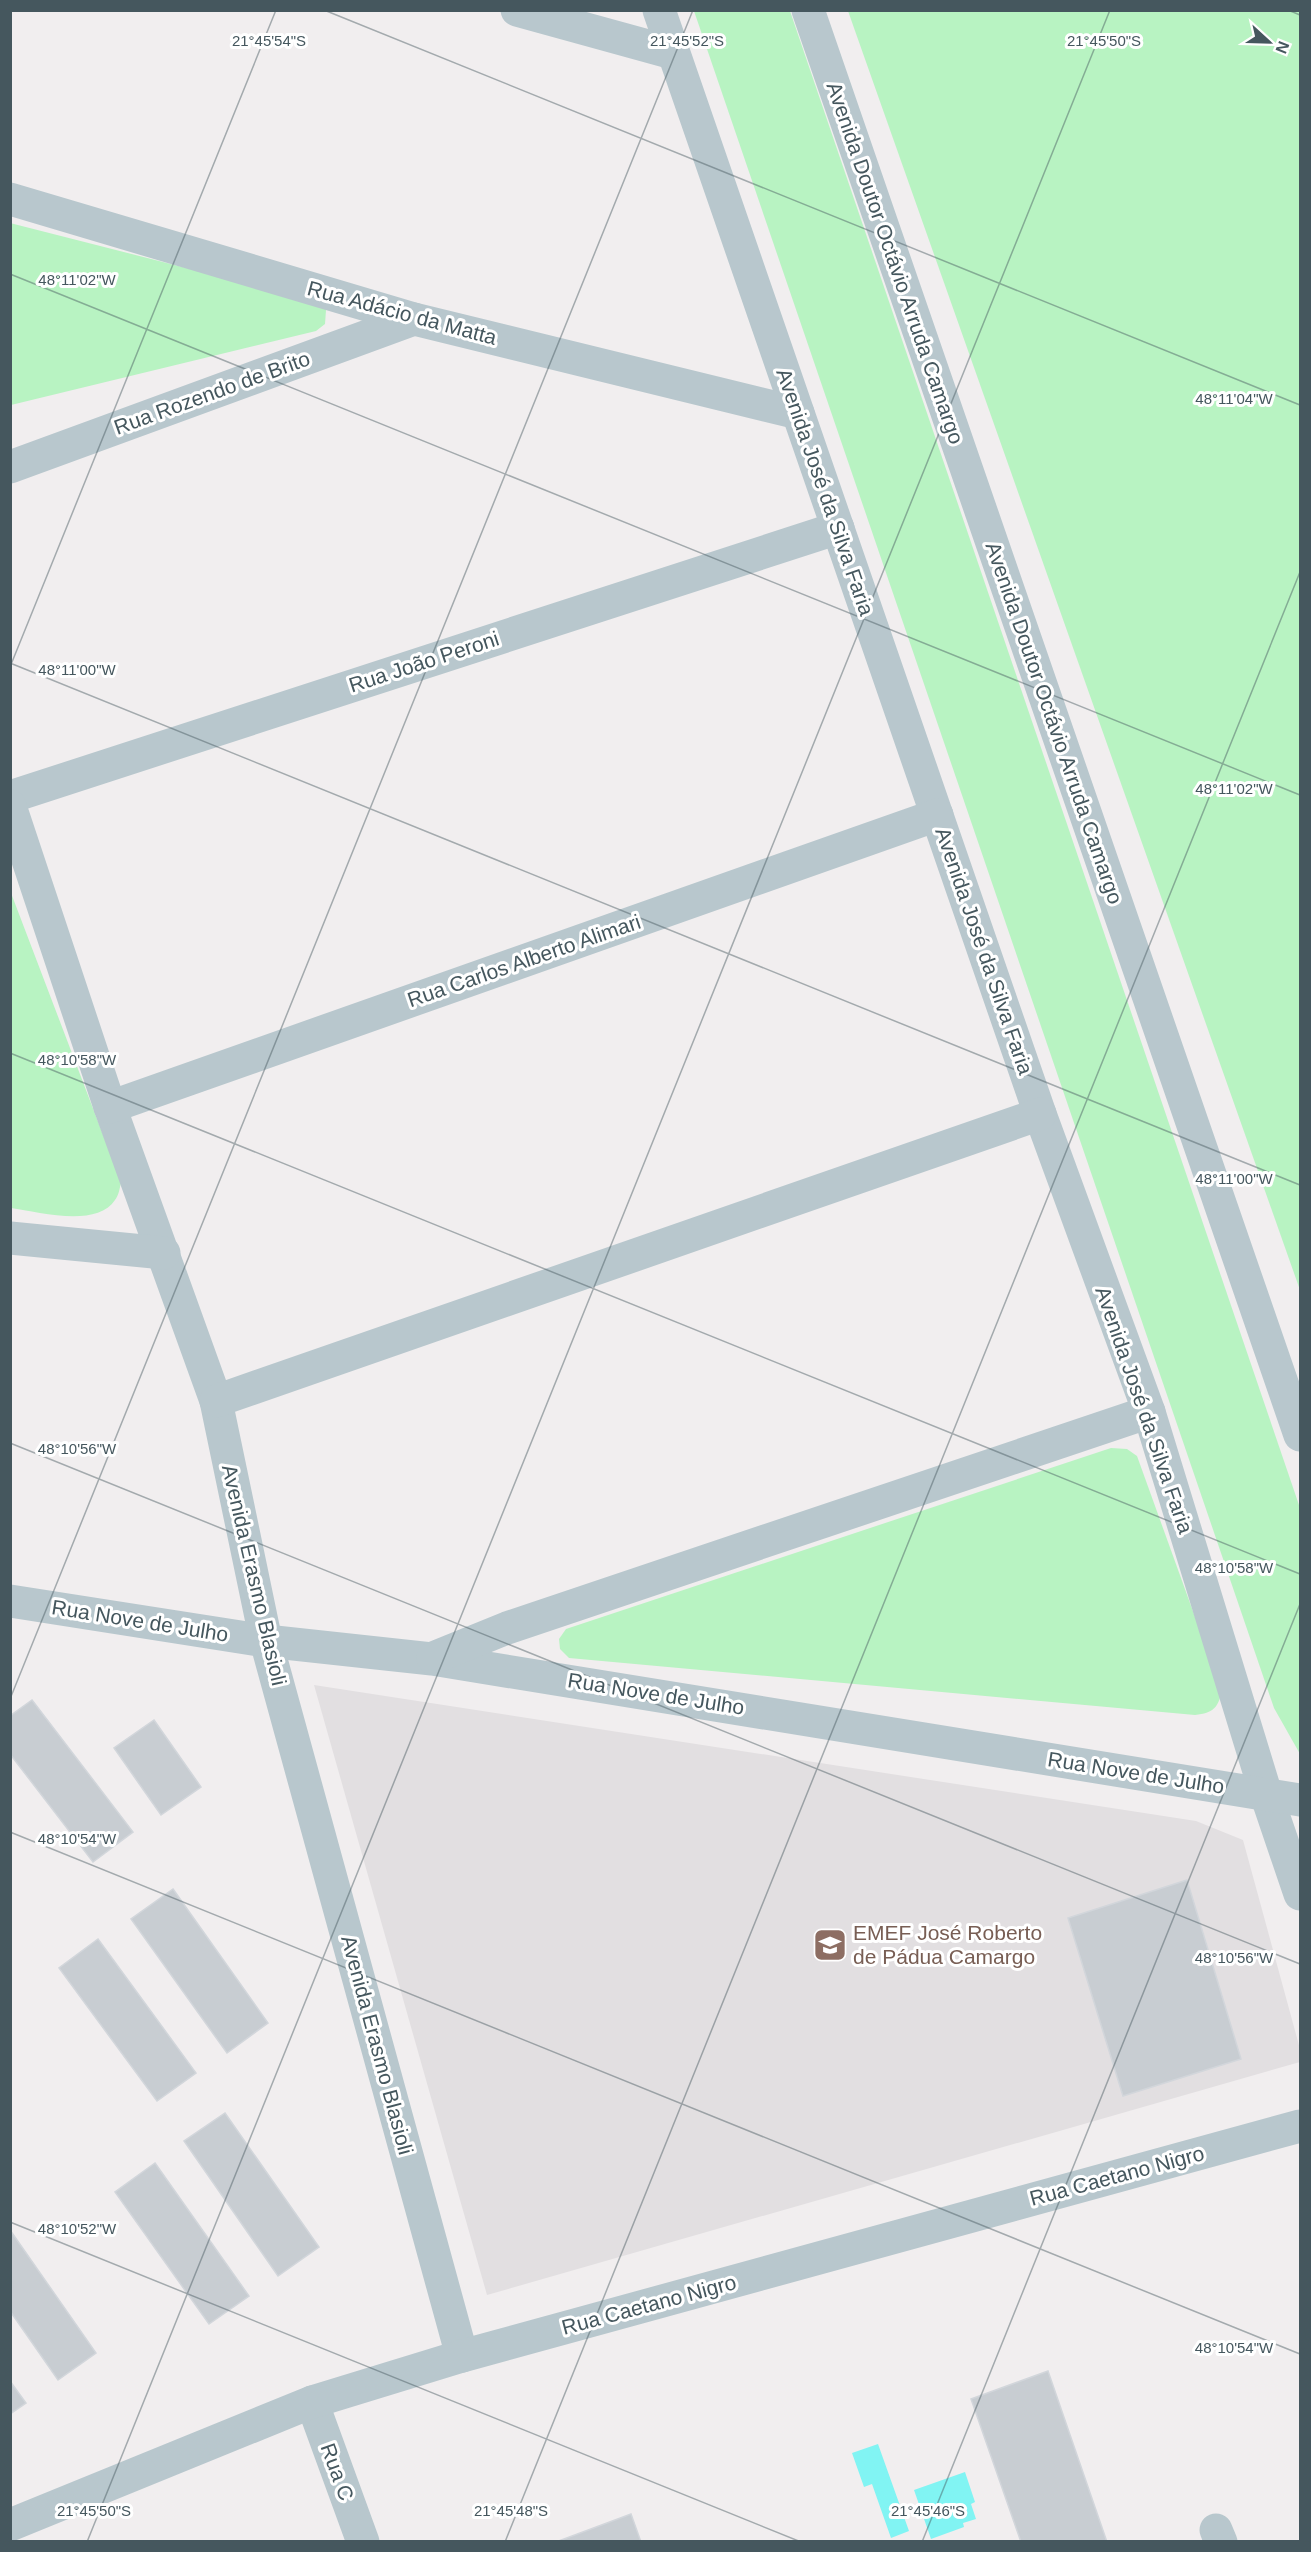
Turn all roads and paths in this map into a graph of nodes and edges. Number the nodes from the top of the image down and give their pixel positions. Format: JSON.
{"nodes":[{"id":1,"x":517,"y":10,"type":"edge"},
{"id":2,"x":659,"y":10,"type":"edge"},
{"id":3,"x":808,"y":10,"type":"edge"},
{"id":4,"x":673,"y":53,"type":"junction"},
{"id":5,"x":10,"y":199,"type":"edge"},
{"id":6,"x":414,"y":319,"type":"junction"},
{"id":7,"x":798,"y":413,"type":"junction"},
{"id":8,"x":10,"y":467,"type":"edge"},
{"id":9,"x":838,"y":528,"type":"junction"},
{"id":10,"x":10,"y":797,"type":"edge"},
{"id":11,"x":10,"y":806,"type":"edge"},
{"id":12,"x":937,"y":815,"type":"junction"},
{"id":13,"x":110,"y":1107,"type":"junction"},
{"id":14,"x":1040,"y":1114,"type":"junction"},
{"id":15,"x":10,"y":1238,"type":"edge"},
{"id":16,"x":164,"y":1253,"type":"junction"},
{"id":17,"x":216,"y":1401,"type":"junction"},
{"id":18,"x":1149,"y":1412,"type":"junction"},
{"id":19,"x":1300,"y":1435,"type":"edge"},
{"id":20,"x":10,"y":1601,"type":"edge"},
{"id":21,"x":266,"y":1641,"type":"junction"},
{"id":22,"x":432,"y":1659,"type":"junction"},
{"id":23,"x":1266,"y":1794,"type":"junction"},
{"id":24,"x":1300,"y":1800,"type":"edge"},
{"id":25,"x":1300,"y":1894,"type":"edge"},
{"id":26,"x":1300,"y":2126,"type":"edge"},
{"id":27,"x":462,"y":2356,"type":"junction"},
{"id":28,"x":312,"y":2402,"type":"junction"},
{"id":29,"x":10,"y":2525,"type":"edge"},
{"id":30,"x":363,"y":2541,"type":"edge"}],
"edges":[{"from":1,"to":4,"type":"street"},
{"from":2,"to":4,"type":"street","name":"Avenida José da Silva Faria"},
{"from":3,"to":19,"type":"street","name":"Avenida Doutor Octávio Arruda Camargo"},
{"from":4,"to":7,"type":"street","name":"Avenida José da Silva Faria"},
{"from":5,"to":6,"type":"street","name":"Rua Adácio da Matta"},
{"from":6,"to":7,"type":"street","name":"Rua Adácio da Matta"},
{"from":6,"to":8,"type":"street","name":"Rua Rozendo de Brito"},
{"from":7,"to":9,"type":"street","name":"Avenida José da Silva Faria"},
{"from":9,"to":10,"type":"street","name":"Rua João Peroni"},
{"from":9,"to":12,"type":"street","name":"Avenida José da Silva Faria"},
{"from":11,"to":13,"type":"street","name":"Avenida Erasmo Blasioli"},
{"from":12,"to":13,"type":"street","name":"Rua Carlos Alberto Alimari"},
{"from":12,"to":14,"type":"street","name":"Avenida José da Silva Faria"},
{"from":13,"to":16,"type":"street","name":"Avenida Erasmo Blasioli"},
{"from":14,"to":17,"type":"street"},
{"from":14,"to":18,"type":"street","name":"Avenida José da Silva Faria"},
{"from":15,"to":16,"type":"street"},
{"from":16,"to":17,"type":"street","name":"Avenida Erasmo Blasioli"},
{"from":17,"to":21,"type":"street","name":"Avenida Erasmo Blasioli"},
{"from":18,"to":22,"type":"street"},
{"from":18,"to":23,"type":"street","name":"Avenida José da Silva Faria"},
{"from":20,"to":21,"type":"street","name":"Rua Nove de Julho"},
{"from":21,"to":22,"type":"street","name":"Rua Nove de Julho"},
{"from":21,"to":27,"type":"street","name":"Avenida Erasmo Blasioli"},
{"from":22,"to":23,"type":"street","name":"Rua Nove de Julho"},
{"from":23,"to":24,"type":"street","name":"Rua Nove de Julho"},
{"from":23,"to":25,"type":"street","name":"Avenida José da Silva Faria"},
{"from":26,"to":27,"type":"street","name":"Rua Caetano Nigro"},
{"from":27,"to":28,"type":"street","name":"Rua Caetano Nigro"},
{"from":28,"to":29,"type":"street","name":"Rua Caetano Nigro"},
{"from":28,"to":30,"type":"street","name":"Rua C"}]}
